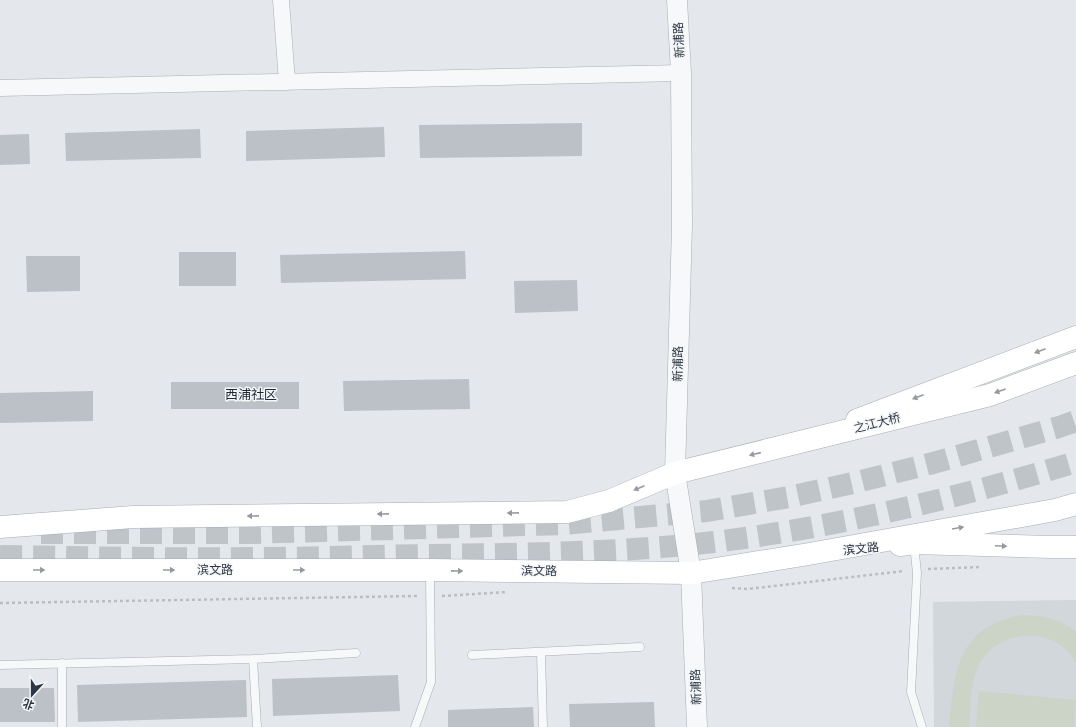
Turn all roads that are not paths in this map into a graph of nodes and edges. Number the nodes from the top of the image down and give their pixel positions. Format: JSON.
{"nodes":[{"id":1,"x":281,"y":0,"type":"edge"},
{"id":2,"x":677,"y":0,"type":"edge"},
{"id":3,"x":681,"y":73,"type":"junction"},
{"id":4,"x":287,"y":82,"type":"junction"},
{"id":5,"x":0,"y":88,"type":"edge"},
{"id":6,"x":1076,"y":337,"type":"edge"},
{"id":7,"x":1076,"y":363,"type":"edge"},
{"id":8,"x":793,"y":444,"type":"junction"},
{"id":9,"x":675,"y":473,"type":"junction"},
{"id":10,"x":1076,"y":504,"type":"edge"},
{"id":11,"x":0,"y":527,"type":"edge"},
{"id":12,"x":914,"y":543,"type":"junction"},
{"id":13,"x":1076,"y":546,"type":"edge"},
{"id":14,"x":809,"y":554,"type":"junction"},
{"id":15,"x":0,"y":570,"type":"edge"},
{"id":16,"x":430,"y":570,"type":"junction"},
{"id":17,"x":691,"y":573,"type":"junction"},
{"id":18,"x":640,"y":647,"type":"dead end"},
{"id":19,"x":356,"y":653,"type":"dead end"},
{"id":20,"x":541,"y":653,"type":"junction"},
{"id":21,"x":472,"y":655,"type":"dead end"},
{"id":22,"x":253,"y":659,"type":"junction"},
{"id":23,"x":62,"y":663,"type":"junction"},
{"id":24,"x":0,"y":665,"type":"edge"},
{"id":25,"x":62,"y":727,"type":"edge"},
{"id":26,"x":257,"y":727,"type":"edge"},
{"id":27,"x":414,"y":727,"type":"edge"},
{"id":28,"x":543,"y":727,"type":"edge"},
{"id":29,"x":697,"y":727,"type":"edge"},
{"id":30,"x":922,"y":727,"type":"edge"}],
"edges":[{"from":1,"to":4,"type":"street"},
{"from":2,"to":3,"type":"street","name":"新浦路"},
{"from":3,"to":4,"type":"street"},
{"from":3,"to":9,"type":"street","name":"新浦路"},
{"from":4,"to":5,"type":"street"},
{"from":6,"to":8,"type":"main road","one_way":true},
{"from":7,"to":8,"type":"main road","name":"之江大桥","one_way":true},
{"from":8,"to":9,"type":"main road","name":"之江大桥","one_way":true},
{"from":9,"to":11,"type":"main road","one_way":true},
{"from":9,"to":17,"type":"street","name":"新浦路"},
{"from":14,"to":10,"type":"main road","one_way":true},
{"from":12,"to":13,"type":"main road","name":"滨文路","one_way":true},
{"from":12,"to":14,"type":"main road","name":"滨文路"},
{"from":12,"to":30,"type":"lane"},
{"from":14,"to":17,"type":"main road","name":"滨文路"},
{"from":15,"to":16,"type":"main road","name":"滨文路","one_way":true},
{"from":16,"to":17,"type":"main road","name":"滨文路","one_way":true},
{"from":16,"to":27,"type":"lane"},
{"from":17,"to":29,"type":"street","name":"新浦路"},
{"from":18,"to":20,"type":"lane"},
{"from":19,"to":22,"type":"lane"},
{"from":20,"to":21,"type":"lane"},
{"from":20,"to":28,"type":"lane"},
{"from":22,"to":23,"type":"lane"},
{"from":22,"to":26,"type":"lane"},
{"from":23,"to":24,"type":"lane"},
{"from":23,"to":25,"type":"lane"}]}
